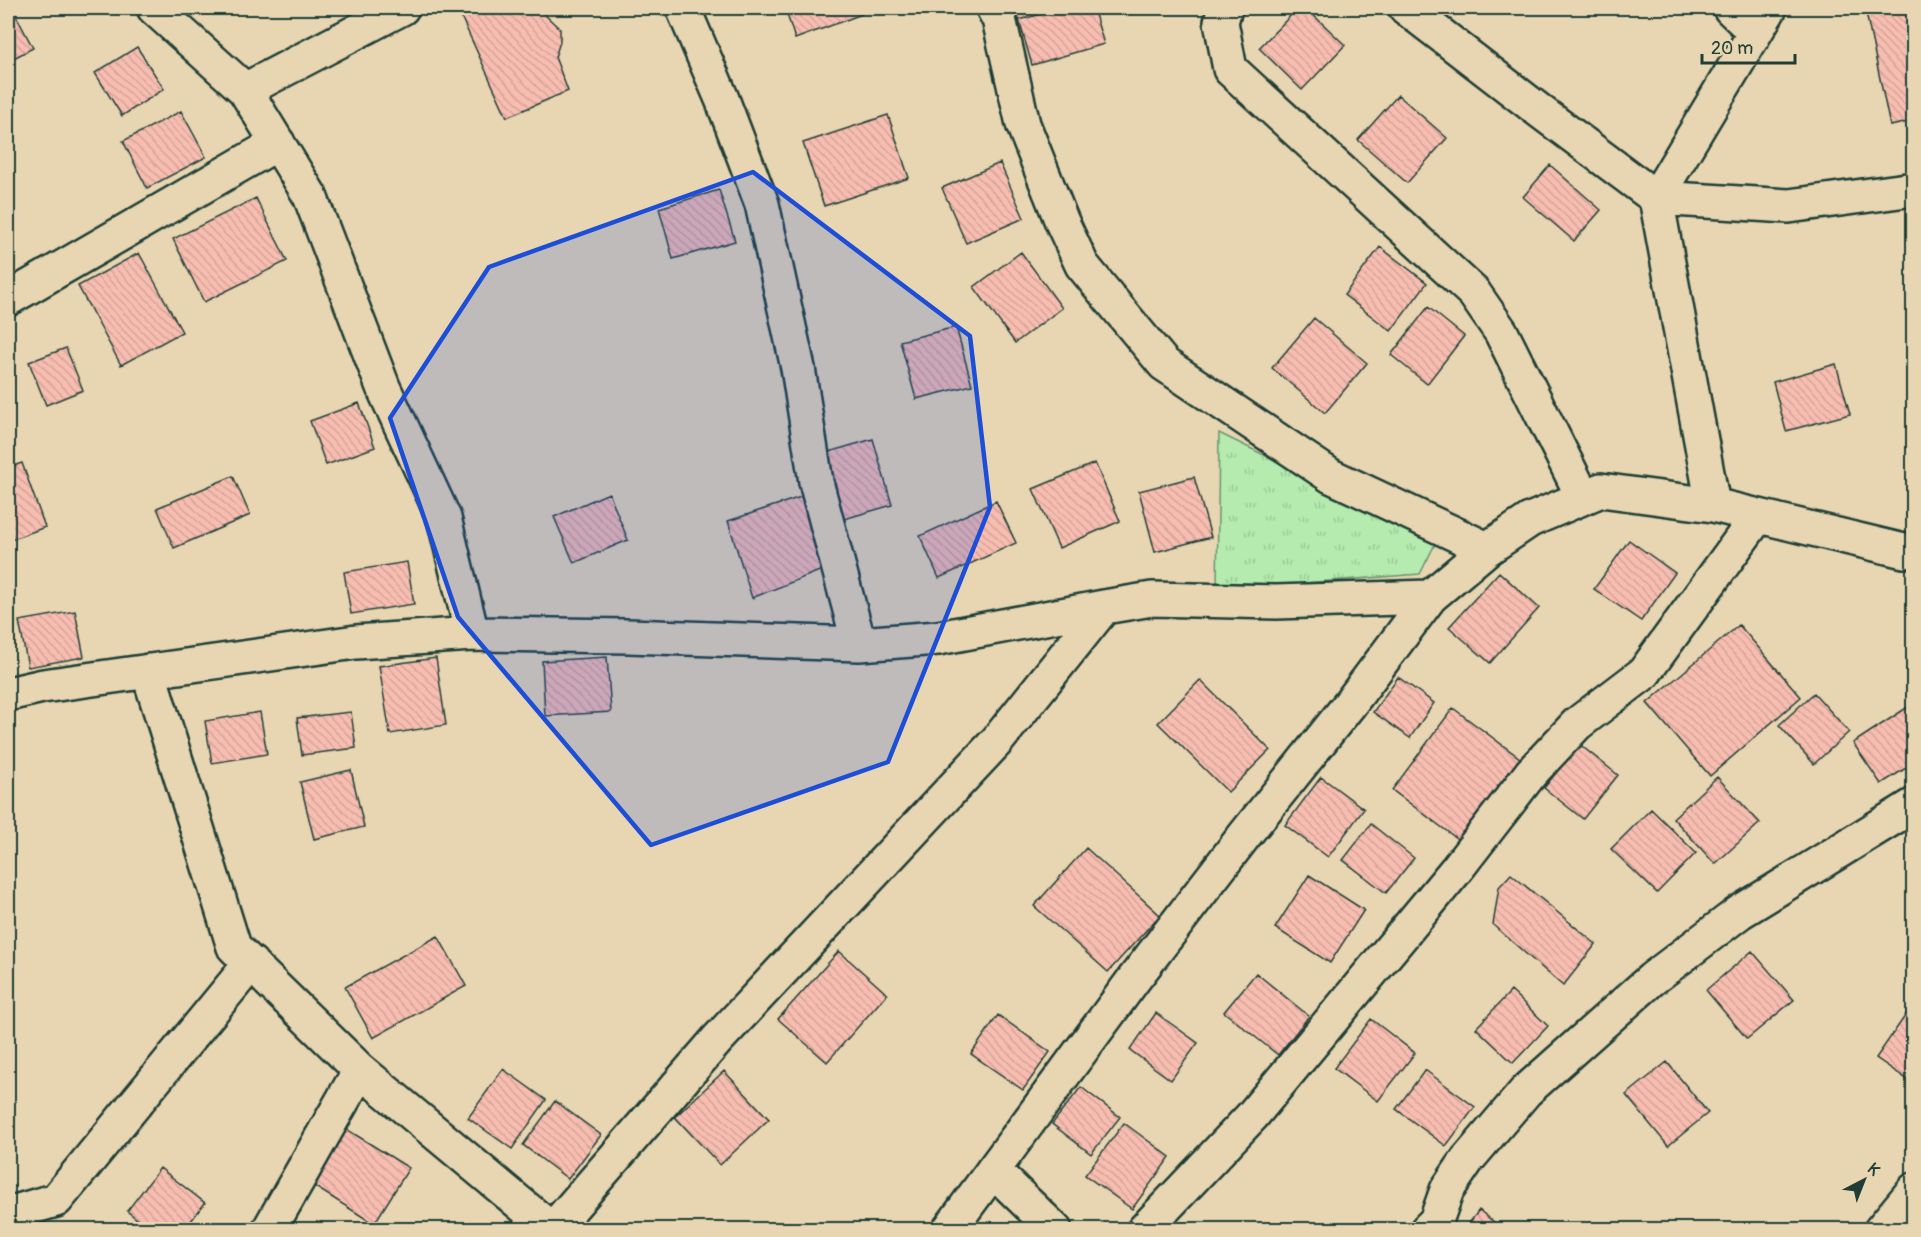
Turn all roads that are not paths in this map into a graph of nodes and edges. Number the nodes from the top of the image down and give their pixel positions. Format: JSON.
{"nodes":[{"id":1,"x":154,"y":8,"type":"edge"},
{"id":2,"x":402,"y":8,"type":"edge"},
{"id":3,"x":683,"y":8,"type":"edge"},
{"id":4,"x":993,"y":8,"type":"edge"},
{"id":5,"x":1225,"y":8,"type":"edge"},
{"id":6,"x":1406,"y":8,"type":"edge"},
{"id":7,"x":1730,"y":8,"type":"edge"},
{"id":8,"x":1762,"y":20,"type":"edge"},
{"id":9,"x":245,"y":90,"type":"junction"},
{"id":10,"x":278,"y":143,"type":"junction"},
{"id":11,"x":1914,"y":189,"type":"edge"},
{"id":12,"x":1656,"y":198,"type":"junction"},
{"id":13,"x":8,"y":299,"type":"edge"},
{"id":14,"x":1583,"y":497,"type":"junction"},
{"id":15,"x":1713,"y":505,"type":"junction"},
{"id":16,"x":1758,"y":516,"type":"junction"},
{"id":17,"x":1487,"y":549,"type":"junction"},
{"id":18,"x":1914,"y":549,"type":"edge"},
{"id":19,"x":1430,"y":597,"type":"junction"},
{"id":20,"x":1104,"y":606,"type":"junction"},
{"id":21,"x":472,"y":634,"type":"junction"},
{"id":22,"x":860,"y":644,"type":"junction"},
{"id":23,"x":148,"y":671,"type":"junction"},
{"id":24,"x":8,"y":694,"type":"edge"},
{"id":25,"x":1914,"y":805,"type":"edge"},
{"id":26,"x":251,"y":963,"type":"junction"},
{"id":27,"x":360,"y":1070,"type":"junction"},
{"id":28,"x":993,"y":1170,"type":"junction"},
{"id":29,"x":1914,"y":1190,"type":"edge"},
{"id":30,"x":8,"y":1214,"type":"edge"},
{"id":31,"x":269,"y":1230,"type":"edge"},
{"id":32,"x":552,"y":1230,"type":"edge"},
{"id":33,"x":949,"y":1230,"type":"edge"},
{"id":34,"x":1055,"y":1230,"type":"edge"},
{"id":35,"x":1144,"y":1230,"type":"edge"},
{"id":36,"x":1426,"y":1230,"type":"edge"},
{"id":37,"x":1881,"y":1230,"type":"edge"}],
"edges":[{"from":1,"to":9,"type":"street"},
{"from":2,"to":9,"type":"street"},
{"from":3,"to":22,"type":"street"},
{"from":4,"to":17,"type":"street"},
{"from":5,"to":14,"type":"street"},
{"from":6,"to":12,"type":"street"},
{"from":7,"to":8,"type":"street"},
{"from":8,"to":12,"type":"street"},
{"from":9,"to":10,"type":"street"},
{"from":10,"to":13,"type":"street"},
{"from":10,"to":21,"type":"street"},
{"from":11,"to":12,"type":"street"},
{"from":12,"to":15,"type":"street"},
{"from":14,"to":15,"type":"street"},
{"from":14,"to":17,"type":"street"},
{"from":15,"to":16,"type":"street"},
{"from":16,"to":18,"type":"street"},
{"from":16,"to":35,"type":"street"},
{"from":17,"to":19,"type":"street"},
{"from":19,"to":20,"type":"street"},
{"from":19,"to":28,"type":"street"},
{"from":20,"to":22,"type":"street"},
{"from":20,"to":32,"type":"street"},
{"from":21,"to":22,"type":"street"},
{"from":21,"to":23,"type":"street"},
{"from":23,"to":24,"type":"street"},
{"from":23,"to":26,"type":"street"},
{"from":25,"to":36,"type":"street"},
{"from":26,"to":27,"type":"street"},
{"from":26,"to":30,"type":"street"},
{"from":27,"to":31,"type":"street"},
{"from":27,"to":32,"type":"street"},
{"from":28,"to":33,"type":"street"},
{"from":28,"to":34,"type":"street"},
{"from":29,"to":37,"type":"street"}]}
